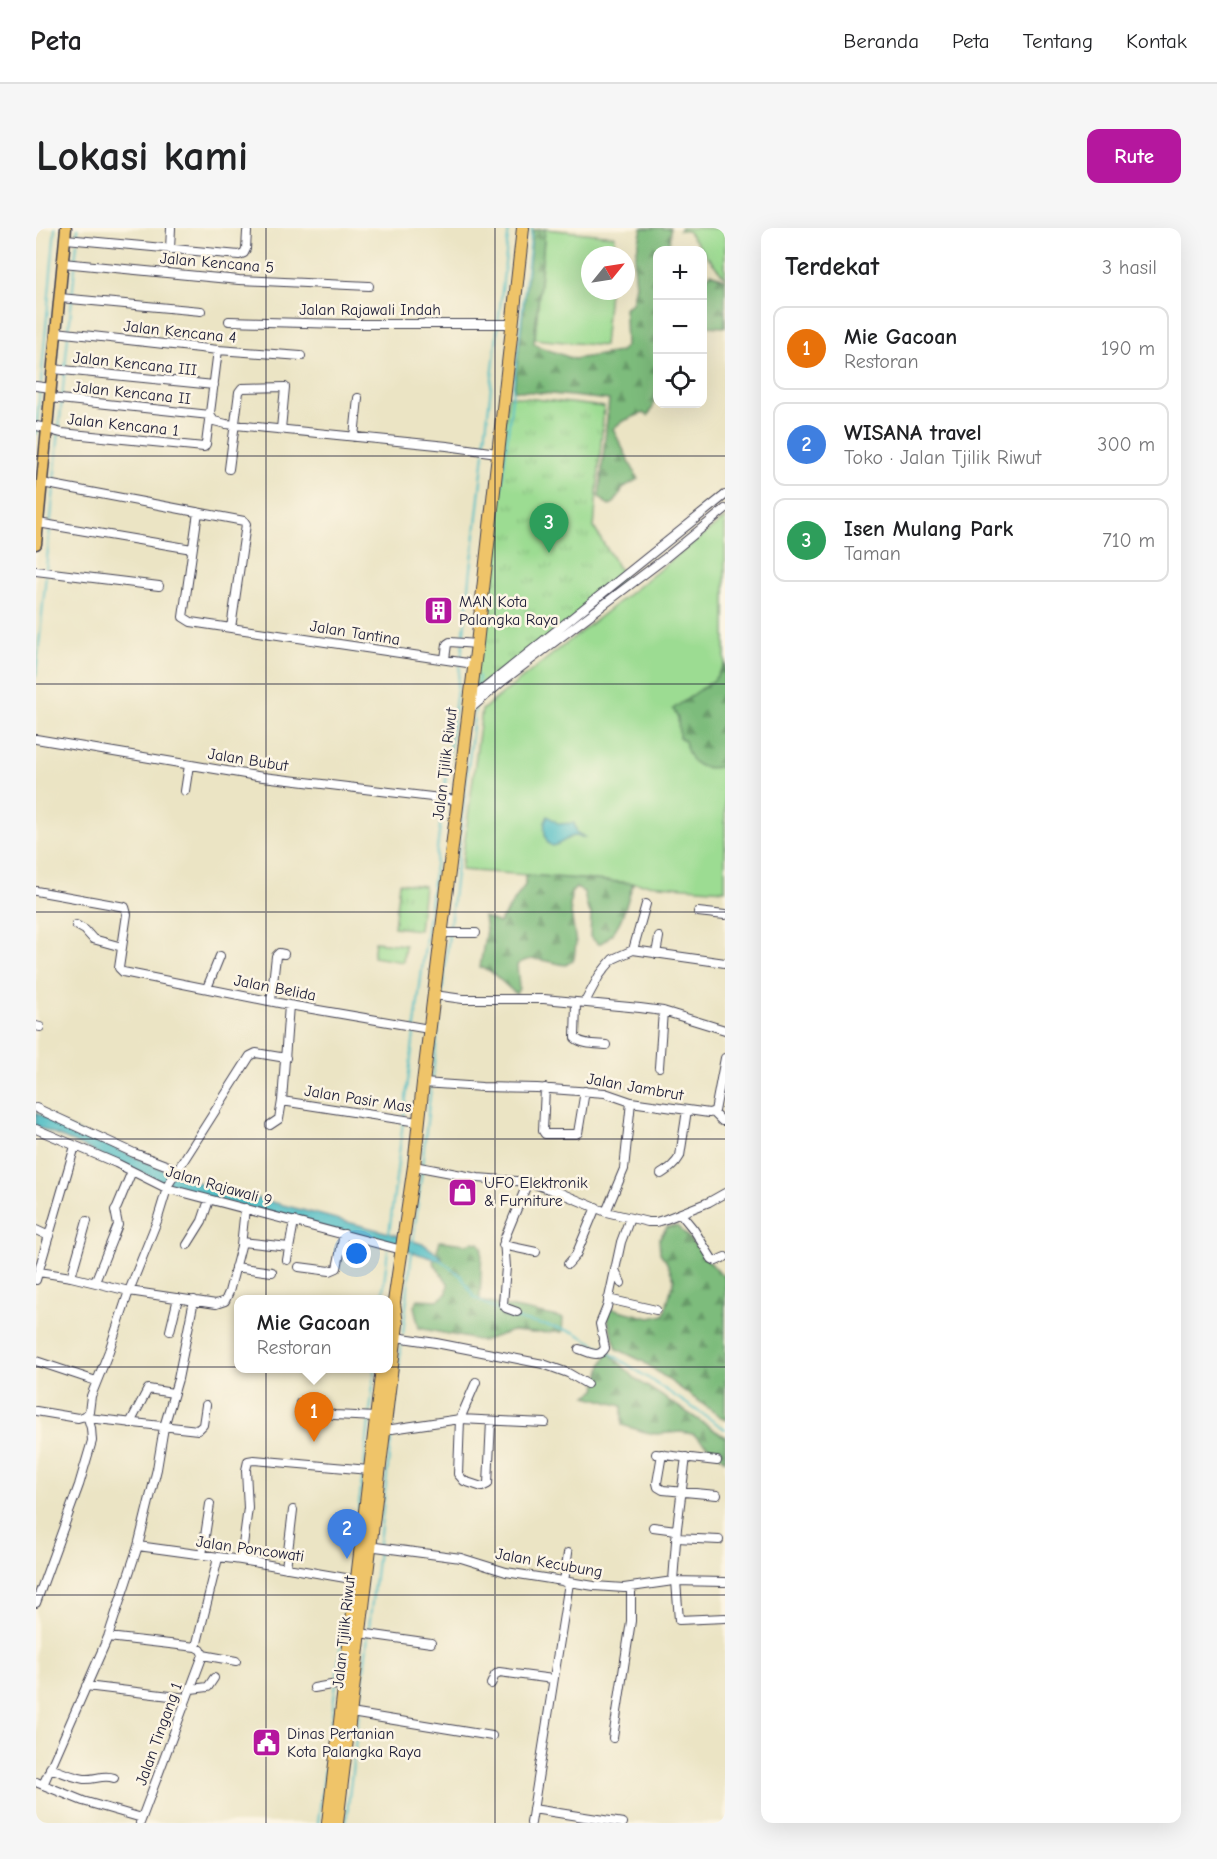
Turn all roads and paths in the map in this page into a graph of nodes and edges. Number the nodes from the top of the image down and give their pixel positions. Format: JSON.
{"nodes":[{"id":1,"x":171,"y":228,"type":"edge"},
{"id":2,"x":523,"y":228,"type":"edge"},
{"id":3,"x":247,"y":232,"type":"dead end"},
{"id":4,"x":66,"y":234,"type":"edge"},
{"id":5,"x":170,"y":249,"type":"junction"},
{"id":6,"x":63,"y":263,"type":"junction"},
{"id":7,"x":369,"y":286,"type":"dead end"},
{"id":8,"x":60,"y":298,"type":"junction"},
{"id":9,"x":201,"y":311,"type":"dead end"},
{"id":10,"x":229,"y":321,"type":"dead end"},
{"id":11,"x":512,"y":324,"type":"junction"},
{"id":12,"x":56,"y":332,"type":"junction"},
{"id":13,"x":218,"y":350,"type":"junction"},
{"id":14,"x":301,"y":356,"type":"dead end"},
{"id":15,"x":53,"y":369,"type":"junction"},
{"id":16,"x":214,"y":385,"type":"junction"},
{"id":17,"x":36,"y":386,"type":"edge"},
{"id":18,"x":51,"y":393,"type":"junction"},
{"id":19,"x":358,"y":398,"type":"dead end"},
{"id":20,"x":210,"y":415,"type":"junction"},
{"id":21,"x":236,"y":424,"type":"junction"},
{"id":22,"x":41,"y":427,"type":"edge"},
{"id":23,"x":281,"y":429,"type":"junction"},
{"id":24,"x":354,"y":437,"type":"junction"},
{"id":25,"x":497,"y":453,"type":"junction"},
{"id":26,"x":229,"y":469,"type":"dead end"},
{"id":27,"x":42,"y":483,"type":"junction"},
{"id":28,"x":725,"y":495,"type":"edge"},
{"id":29,"x":725,"y":509,"type":"edge"},
{"id":30,"x":198,"y":512,"type":"junction"},
{"id":31,"x":38,"y":523,"type":"junction"},
{"id":32,"x":36,"y":544,"type":"edge"},
{"id":33,"x":192,"y":549,"type":"junction"},
{"id":34,"x":36,"y":571,"type":"edge"},
{"id":35,"x":159,"y":586,"type":"dead end"},
{"id":36,"x":231,"y":628,"type":"junction"},
{"id":37,"x":477,"y":644,"type":"junction"},
{"id":38,"x":445,"y":659,"type":"junction"},
{"id":39,"x":474,"y":664,"type":"junction"},
{"id":40,"x":470,"y":696,"type":"junction"},
{"id":41,"x":467,"y":711,"type":"junction"},
{"id":42,"x":36,"y":739,"type":"edge"},
{"id":43,"x":189,"y":765,"type":"junction"},
{"id":44,"x":185,"y":791,"type":"dead end"},
{"id":45,"x":457,"y":800,"type":"junction"},
{"id":46,"x":36,"y":891,"type":"edge"},
{"id":47,"x":646,"y":904,"type":"dead end"},
{"id":48,"x":698,"y":912,"type":"dead end"},
{"id":49,"x":725,"y":915,"type":"edge"},
{"id":50,"x":76,"y":925,"type":"dead end"},
{"id":51,"x":441,"y":933,"type":"junction"},
{"id":52,"x":476,"y":933,"type":"dead end"},
{"id":53,"x":659,"y":937,"type":"dead end"},
{"id":54,"x":122,"y":947,"type":"junction"},
{"id":55,"x":633,"y":950,"type":"junction"},
{"id":56,"x":284,"y":954,"type":"dead end"},
{"id":57,"x":656,"y":954,"type":"junction"},
{"id":58,"x":220,"y":956,"type":"dead end"},
{"id":59,"x":725,"y":963,"type":"edge"},
{"id":60,"x":207,"y":988,"type":"junction"},
{"id":61,"x":434,"y":995,"type":"junction"},
{"id":62,"x":271,"y":1000,"type":"junction"},
{"id":63,"x":581,"y":1002,"type":"junction"},
{"id":64,"x":289,"y":1005,"type":"junction"},
{"id":65,"x":663,"y":1011,"type":"junction"},
{"id":66,"x":429,"y":1029,"type":"junction"},
{"id":67,"x":725,"y":1030,"type":"edge"},
{"id":68,"x":606,"y":1045,"type":"dead end"},
{"id":69,"x":286,"y":1058,"type":"junction"},
{"id":70,"x":725,"y":1058,"type":"edge"},
{"id":71,"x":659,"y":1067,"type":"dead end"},
{"id":72,"x":423,"y":1083,"type":"junction"},
{"id":73,"x":723,"y":1086,"type":"edge"},
{"id":74,"x":545,"y":1088,"type":"junction"},
{"id":75,"x":585,"y":1091,"type":"junction"},
{"id":76,"x":282,"y":1101,"type":"junction"},
{"id":77,"x":632,"y":1102,"type":"junction"},
{"id":78,"x":36,"y":1108,"type":"edge"},
{"id":79,"x":687,"y":1110,"type":"junction"},
{"id":80,"x":714,"y":1113,"type":"junction"},
{"id":81,"x":725,"y":1121,"type":"edge"},
{"id":82,"x":418,"y":1122,"type":"junction"},
{"id":83,"x":270,"y":1125,"type":"dead end"},
{"id":84,"x":36,"y":1130,"type":"edge"},
{"id":85,"x":75,"y":1146,"type":"junction"},
{"id":86,"x":414,"y":1166,"type":"junction"},
{"id":87,"x":132,"y":1171,"type":"junction"},
{"id":88,"x":175,"y":1172,"type":"junction"},
{"id":89,"x":661,"y":1174,"type":"dead end"},
{"id":90,"x":528,"y":1182,"type":"junction"},
{"id":91,"x":167,"y":1186,"type":"junction"},
{"id":92,"x":725,"y":1193,"type":"edge"},
{"id":93,"x":209,"y":1200,"type":"junction"},
{"id":94,"x":245,"y":1208,"type":"junction"},
{"id":95,"x":596,"y":1208,"type":"junction"},
{"id":96,"x":606,"y":1212,"type":"junction"},
{"id":97,"x":681,"y":1214,"type":"junction"},
{"id":98,"x":630,"y":1218,"type":"junction"},
{"id":99,"x":87,"y":1221,"type":"dead end"},
{"id":100,"x":294,"y":1221,"type":"junction"},
{"id":101,"x":36,"y":1230,"type":"edge"},
{"id":102,"x":344,"y":1234,"type":"junction"},
{"id":103,"x":48,"y":1236,"type":"junction"},
{"id":104,"x":242,"y":1242,"type":"junction"},
{"id":105,"x":403,"y":1242,"type":"junction"},
{"id":106,"x":187,"y":1245,"type":"dead end"},
{"id":107,"x":503,"y":1245,"type":"junction"},
{"id":108,"x":289,"y":1247,"type":"junction"},
{"id":109,"x":536,"y":1252,"type":"dead end"},
{"id":110,"x":725,"y":1257,"type":"edge"},
{"id":111,"x":287,"y":1260,"type":"dead end"},
{"id":112,"x":568,"y":1264,"type":"dead end"},
{"id":113,"x":235,"y":1267,"type":"junction"},
{"id":114,"x":299,"y":1268,"type":"dead end"},
{"id":115,"x":615,"y":1270,"type":"junction"},
{"id":116,"x":272,"y":1272,"type":"dead end"},
{"id":117,"x":37,"y":1276,"type":"edge"},
{"id":118,"x":71,"y":1277,"type":"junction"},
{"id":119,"x":95,"y":1282,"type":"junction"},
{"id":120,"x":621,"y":1283,"type":"dead end"},
{"id":121,"x":129,"y":1291,"type":"junction"},
{"id":122,"x":393,"y":1297,"type":"edge"},
{"id":123,"x":178,"y":1298,"type":"junction"},
{"id":124,"x":608,"y":1299,"type":"junction"},
{"id":125,"x":194,"y":1300,"type":"junction"},
{"id":126,"x":656,"y":1310,"type":"dead end"},
{"id":127,"x":517,"y":1312,"type":"dead end"},
{"id":128,"x":393,"y":1313,"type":"edge"},
{"id":129,"x":170,"y":1331,"type":"dead end"},
{"id":130,"x":396,"y":1337,"type":"junction"},
{"id":131,"x":579,"y":1349,"type":"dead end"},
{"id":132,"x":393,"y":1360,"type":"edge"},
{"id":133,"x":36,"y":1361,"type":"edge"},
{"id":134,"x":381,"y":1373,"type":"edge"},
{"id":135,"x":391,"y":1373,"type":"edge"},
{"id":136,"x":96,"y":1381,"type":"junction"},
{"id":137,"x":476,"y":1382,"type":"dead end"},
{"id":138,"x":587,"y":1384,"type":"dead end"},
{"id":139,"x":173,"y":1393,"type":"junction"},
{"id":140,"x":300,"y":1403,"type":"dead end"},
{"id":141,"x":206,"y":1405,"type":"dead end"},
{"id":142,"x":36,"y":1411,"type":"edge"},
{"id":143,"x":86,"y":1417,"type":"junction"},
{"id":144,"x":376,"y":1417,"type":"junction"},
{"id":145,"x":460,"y":1419,"type":"junction"},
{"id":146,"x":491,"y":1421,"type":"junction"},
{"id":147,"x":130,"y":1423,"type":"junction"},
{"id":148,"x":545,"y":1424,"type":"dead end"},
{"id":149,"x":165,"y":1427,"type":"junction"},
{"id":150,"x":384,"y":1429,"type":"junction"},
{"id":151,"x":686,"y":1456,"type":"junction"},
{"id":152,"x":717,"y":1461,"type":"dead end"},
{"id":153,"x":369,"y":1470,"type":"junction"},
{"id":154,"x":681,"y":1492,"type":"junction"},
{"id":155,"x":717,"y":1495,"type":"dead end"},
{"id":156,"x":210,"y":1504,"type":"dead end"},
{"id":157,"x":293,"y":1510,"type":"dead end"},
{"id":158,"x":653,"y":1527,"type":"dead end"},
{"id":159,"x":676,"y":1534,"type":"junction"},
{"id":160,"x":718,"y":1540,"type":"dead end"},
{"id":161,"x":366,"y":1545,"type":"junction"},
{"id":162,"x":138,"y":1546,"type":"junction"},
{"id":163,"x":568,"y":1553,"type":"dead end"},
{"id":164,"x":202,"y":1555,"type":"junction"},
{"id":165,"x":218,"y":1558,"type":"junction"},
{"id":166,"x":241,"y":1560,"type":"junction"},
{"id":167,"x":286,"y":1568,"type":"junction"},
{"id":168,"x":357,"y":1580,"type":"junction"},
{"id":169,"x":675,"y":1581,"type":"junction"},
{"id":170,"x":725,"y":1582,"type":"edge"},
{"id":171,"x":567,"y":1583,"type":"junction"},
{"id":172,"x":632,"y":1587,"type":"junction"},
{"id":173,"x":36,"y":1603,"type":"edge"},
{"id":174,"x":725,"y":1618,"type":"edge"},
{"id":175,"x":360,"y":1633,"type":"junction"},
{"id":176,"x":108,"y":1637,"type":"junction"},
{"id":177,"x":431,"y":1643,"type":"dead end"},
{"id":178,"x":196,"y":1647,"type":"junction"},
{"id":179,"x":203,"y":1655,"type":"junction"},
{"id":180,"x":236,"y":1661,"type":"dead end"},
{"id":181,"x":214,"y":1678,"type":"dead end"},
{"id":182,"x":553,"y":1679,"type":"junction"},
{"id":183,"x":491,"y":1684,"type":"dead end"},
{"id":184,"x":86,"y":1686,"type":"junction"},
{"id":185,"x":345,"y":1686,"type":"junction"},
{"id":186,"x":314,"y":1688,"type":"dead end"},
{"id":187,"x":191,"y":1689,"type":"junction"},
{"id":188,"x":187,"y":1698,"type":"junction"},
{"id":189,"x":351,"y":1713,"type":"junction"},
{"id":190,"x":492,"y":1736,"type":"dead end"},
{"id":191,"x":613,"y":1738,"type":"dead end"},
{"id":192,"x":50,"y":1768,"type":"junction"},
{"id":193,"x":114,"y":1778,"type":"dead end"},
{"id":194,"x":39,"y":1783,"type":"edge"},
{"id":195,"x":533,"y":1809,"type":"junction"},
{"id":196,"x":141,"y":1820,"type":"edge"},
{"id":197,"x":328,"y":1823,"type":"edge"},
{"id":198,"x":337,"y":1823,"type":"edge"},
{"id":199,"x":531,"y":1823,"type":"edge"},
{"id":200,"x":623,"y":1823,"type":"edge"}],
"edges":[{"from":1,"to":5,"type":"street"},
{"from":2,"to":11,"type":"highway","name":"Jalan Tjilik Riwut"},
{"from":3,"to":5,"type":"street"},
{"from":4,"to":5,"type":"street"},
{"from":4,"to":6,"type":"main road"},
{"from":6,"to":7,"type":"street","name":"Jalan Kencana 5"},
{"from":6,"to":8,"type":"main road"},
{"from":8,"to":9,"type":"street"},
{"from":8,"to":12,"type":"main road"},
{"from":10,"to":11,"type":"street","name":"Jalan Rajawali Indah"},
{"from":11,"to":25,"type":"highway","name":"Jalan Tjilik Riwut"},
{"from":12,"to":13,"type":"street","name":"Jalan Kencana 4"},
{"from":12,"to":15,"type":"main road"},
{"from":13,"to":14,"type":"street","name":"Jalan Kencana 4"},
{"from":13,"to":16,"type":"street"},
{"from":15,"to":16,"type":"street","name":"Jalan Kencana III"},
{"from":15,"to":18,"type":"main road"},
{"from":16,"to":20,"type":"street"},
{"from":17,"to":18,"type":"street","name":"Jalan Kencana II"},
{"from":18,"to":20,"type":"street","name":"Jalan Kencana II"},
{"from":18,"to":22,"type":"main road"},
{"from":19,"to":24,"type":"street"},
{"from":20,"to":21,"type":"street","name":"Jalan Kencana II"},
{"from":20,"to":22,"type":"street","name":"Jalan Kencana 1"},
{"from":21,"to":23,"type":"street","name":"Jalan Kencana II"},
{"from":21,"to":23,"type":"street"},
{"from":21,"to":26,"type":"street"},
{"from":22,"to":27,"type":"main road"},
{"from":23,"to":24,"type":"street","name":"Jalan Kencana II"},
{"from":24,"to":25,"type":"street","name":"Jalan Kencana II"},
{"from":25,"to":37,"type":"highway","name":"Jalan Tjilik Riwut"},
{"from":27,"to":30,"type":"street"},
{"from":27,"to":31,"type":"main road"},
{"from":28,"to":40,"type":"street"},
{"from":29,"to":41,"type":"street"},
{"from":30,"to":33,"type":"street","name":"Jalan Tantina"},
{"from":30,"to":36,"type":"street"},
{"from":31,"to":32,"type":"main road"},
{"from":31,"to":33,"type":"street"},
{"from":33,"to":36,"type":"street","name":"Jalan Tantina"},
{"from":34,"to":35,"type":"street"},
{"from":36,"to":38,"type":"street","name":"Jalan Tantina"},
{"from":37,"to":38,"type":"street"},
{"from":37,"to":39,"type":"highway","name":"Jalan Tjilik Riwut"},
{"from":38,"to":39,"type":"street","name":"Jalan Tantina"},
{"from":39,"to":40,"type":"highway","name":"Jalan Tjilik Riwut"},
{"from":40,"to":41,"type":"highway","name":"Jalan Tjilik Riwut"},
{"from":41,"to":45,"type":"highway","name":"Jalan Tjilik Riwut"},
{"from":42,"to":43,"type":"street","name":"Jalan Bubut"},
{"from":43,"to":44,"type":"street"},
{"from":43,"to":45,"type":"street","name":"Jalan Bubut"},
{"from":45,"to":51,"type":"highway","name":"Jalan Tjilik Riwut"},
{"from":46,"to":54,"type":"street"},
{"from":47,"to":55,"type":"street"},
{"from":48,"to":49,"type":"street"},
{"from":50,"to":54,"type":"street"},
{"from":51,"to":52,"type":"street"},
{"from":51,"to":61,"type":"highway","name":"Jalan Tjilik Riwut"},
{"from":53,"to":57,"type":"street"},
{"from":54,"to":60,"type":"street","name":"Jalan Belida"},
{"from":55,"to":57,"type":"street"},
{"from":55,"to":63,"type":"street"},
{"from":56,"to":62,"type":"street"},
{"from":57,"to":59,"type":"street"},
{"from":58,"to":60,"type":"street"},
{"from":60,"to":62,"type":"street","name":"Jalan Belida"},
{"from":61,"to":63,"type":"street"},
{"from":61,"to":66,"type":"highway","name":"Jalan Tjilik Riwut"},
{"from":62,"to":64,"type":"street","name":"Jalan Belida"},
{"from":63,"to":65,"type":"street"},
{"from":63,"to":68,"type":"street"},
{"from":64,"to":66,"type":"street","name":"Jalan Belida"},
{"from":64,"to":69,"type":"street","name":"Jalan Pasir Mas"},
{"from":65,"to":67,"type":"street"},
{"from":65,"to":71,"type":"street"},
{"from":66,"to":72,"type":"highway","name":"Jalan Tjilik Riwut"},
{"from":69,"to":76,"type":"street","name":"Jalan Pasir Mas"},
{"from":69,"to":88,"type":"street"},
{"from":70,"to":73,"type":"street"},
{"from":72,"to":74,"type":"street","name":"Jalan Jambrut"},
{"from":72,"to":82,"type":"highway","name":"Jalan Tjilik Riwut"},
{"from":73,"to":80,"type":"street"},
{"from":74,"to":75,"type":"street","name":"Jalan Jambrut"},
{"from":74,"to":75,"type":"street"},
{"from":75,"to":77,"type":"street","name":"Jalan Jambrut"},
{"from":76,"to":82,"type":"street","name":"Jalan Pasir Mas"},
{"from":76,"to":83,"type":"street"},
{"from":77,"to":79,"type":"street","name":"Jalan Jambrut"},
{"from":77,"to":96,"type":"street"},
{"from":78,"to":88,"type":"street"},
{"from":79,"to":80,"type":"street","name":"Jalan Jambrut"},
{"from":79,"to":89,"type":"street"},
{"from":80,"to":81,"type":"street"},
{"from":82,"to":86,"type":"highway","name":"Jalan Tjilik Riwut"},
{"from":84,"to":85,"type":"street","name":"Jalan Rajawali 9"},
{"from":85,"to":87,"type":"street","name":"Jalan Rajawali 9"},
{"from":85,"to":103,"type":"street"},
{"from":86,"to":90,"type":"street"},
{"from":86,"to":105,"type":"highway","name":"Jalan Tjilik Riwut"},
{"from":87,"to":91,"type":"street","name":"Jalan Rajawali 9"},
{"from":87,"to":119,"type":"street"},
{"from":88,"to":91,"type":"street"},
{"from":90,"to":95,"type":"street"},
{"from":90,"to":107,"type":"street"},
{"from":91,"to":93,"type":"street","name":"Jalan Rajawali 9"},
{"from":91,"to":121,"type":"street"},
{"from":92,"to":97,"type":"street"},
{"from":93,"to":94,"type":"street","name":"Jalan Rajawali 9"},
{"from":93,"to":106,"type":"street"},
{"from":94,"to":100,"type":"street","name":"Jalan Rajawali 9"},
{"from":94,"to":104,"type":"street"},
{"from":95,"to":96,"type":"street"},
{"from":95,"to":112,"type":"street"},
{"from":96,"to":98,"type":"street"},
{"from":97,"to":98,"type":"street"},
{"from":97,"to":110,"type":"street"},
{"from":98,"to":115,"type":"street"},
{"from":99,"to":118,"type":"street"},
{"from":100,"to":102,"type":"street","name":"Jalan Rajawali 9"},
{"from":100,"to":108,"type":"street"},
{"from":101,"to":103,"type":"street"},
{"from":102,"to":105,"type":"street","name":"Jalan Rajawali 9"},
{"from":102,"to":114,"type":"street"},
{"from":103,"to":117,"type":"street"},
{"from":104,"to":108,"type":"street"},
{"from":104,"to":113,"type":"street"},
{"from":105,"to":122,"type":"highway","name":"Jalan Tjilik Riwut"},
{"from":107,"to":109,"type":"street"},
{"from":107,"to":127,"type":"street"},
{"from":108,"to":111,"type":"street"},
{"from":113,"to":116,"type":"street"},
{"from":113,"to":125,"type":"street"},
{"from":115,"to":120,"type":"street"},
{"from":115,"to":124,"type":"street"},
{"from":117,"to":118,"type":"street"},
{"from":118,"to":119,"type":"street"},
{"from":119,"to":121,"type":"street"},
{"from":121,"to":123,"type":"street"},
{"from":121,"to":136,"type":"street"},
{"from":123,"to":125,"type":"street"},
{"from":123,"to":129,"type":"street"},
{"from":124,"to":126,"type":"street"},
{"from":124,"to":131,"type":"street"},
{"from":125,"to":139,"type":"street"},
{"from":128,"to":130,"type":"highway","name":"Jalan Tjilik Riwut"},
{"from":130,"to":132,"type":"highway","name":"Jalan Tjilik Riwut"},
{"from":130,"to":138,"type":"street"},
{"from":133,"to":136,"type":"street"},
{"from":134,"to":144,"type":"highway","name":"Jalan Tjilik Riwut"},
{"from":135,"to":150,"type":"highway","name":"Jalan Tjilik Riwut"},
{"from":136,"to":143,"type":"street"},
{"from":137,"to":145,"type":"street"},
{"from":139,"to":147,"type":"street"},
{"from":139,"to":149,"type":"street"},
{"from":140,"to":144,"type":"street"},
{"from":141,"to":149,"type":"street"},
{"from":142,"to":143,"type":"street"},
{"from":143,"to":147,"type":"street"},
{"from":143,"to":173,"type":"street"},
{"from":144,"to":153,"type":"highway","name":"Jalan Tjilik Riwut"},
{"from":145,"to":146,"type":"street"},
{"from":145,"to":146,"type":"street"},
{"from":145,"to":150,"type":"street"},
{"from":146,"to":148,"type":"street"},
{"from":147,"to":149,"type":"street"},
{"from":149,"to":162,"type":"street"},
{"from":150,"to":161,"type":"highway","name":"Jalan Tjilik Riwut"},
{"from":151,"to":152,"type":"street"},
{"from":151,"to":154,"type":"street"},
{"from":151,"to":154,"type":"street"},
{"from":153,"to":161,"type":"highway","name":"Jalan Tjilik Riwut"},
{"from":153,"to":166,"type":"street"},
{"from":154,"to":155,"type":"street"},
{"from":154,"to":159,"type":"street"},
{"from":156,"to":164,"type":"street"},
{"from":157,"to":167,"type":"street"},
{"from":158,"to":159,"type":"street"},
{"from":159,"to":160,"type":"street"},
{"from":159,"to":169,"type":"street"},
{"from":161,"to":168,"type":"highway","name":"Jalan Tjilik Riwut"},
{"from":161,"to":171,"type":"street","name":"Jalan Kecubung"},
{"from":161,"to":175,"type":"highway","name":"Jalan Tjilik Riwut"},
{"from":162,"to":164,"type":"street","name":"Jalan Poncowati"},
{"from":162,"to":176,"type":"street"},
{"from":163,"to":171,"type":"street"},
{"from":164,"to":165,"type":"street","name":"Jalan Poncowati"},
{"from":165,"to":166,"type":"street","name":"Jalan Poncowati"},
{"from":165,"to":178,"type":"street"},
{"from":166,"to":167,"type":"street","name":"Jalan Poncowati"},
{"from":167,"to":168,"type":"street","name":"Jalan Poncowati"},
{"from":168,"to":185,"type":"highway","name":"Jalan Tjilik Riwut"},
{"from":169,"to":170,"type":"street","name":"Jalan Kecubung"},
{"from":169,"to":172,"type":"street","name":"Jalan Kecubung"},
{"from":169,"to":174,"type":"street"},
{"from":171,"to":172,"type":"street","name":"Jalan Kecubung"},
{"from":171,"to":182,"type":"street"},
{"from":172,"to":191,"type":"street"},
{"from":175,"to":177,"type":"street"},
{"from":175,"to":189,"type":"highway","name":"Jalan Tjilik Riwut"},
{"from":176,"to":178,"type":"street"},
{"from":176,"to":184,"type":"street"},
{"from":178,"to":179,"type":"street"},
{"from":179,"to":180,"type":"street"},
{"from":179,"to":187,"type":"street","name":"Jalan Tingang 1"},
{"from":181,"to":187,"type":"street"},
{"from":182,"to":183,"type":"street"},
{"from":182,"to":195,"type":"street"},
{"from":184,"to":188,"type":"street"},
{"from":184,"to":192,"type":"street"},
{"from":185,"to":186,"type":"street"},
{"from":185,"to":197,"type":"highway","name":"Jalan Tjilik Riwut"},
{"from":187,"to":188,"type":"street","name":"Jalan Tingang 1"},
{"from":188,"to":196,"type":"street","name":"Jalan Tingang 1"},
{"from":189,"to":190,"type":"street"},
{"from":189,"to":198,"type":"highway","name":"Jalan Tjilik Riwut"},
{"from":192,"to":193,"type":"street"},
{"from":192,"to":194,"type":"street"},
{"from":194,"to":196,"type":"street"},
{"from":195,"to":199,"type":"street"},
{"from":195,"to":200,"type":"street"}]}
